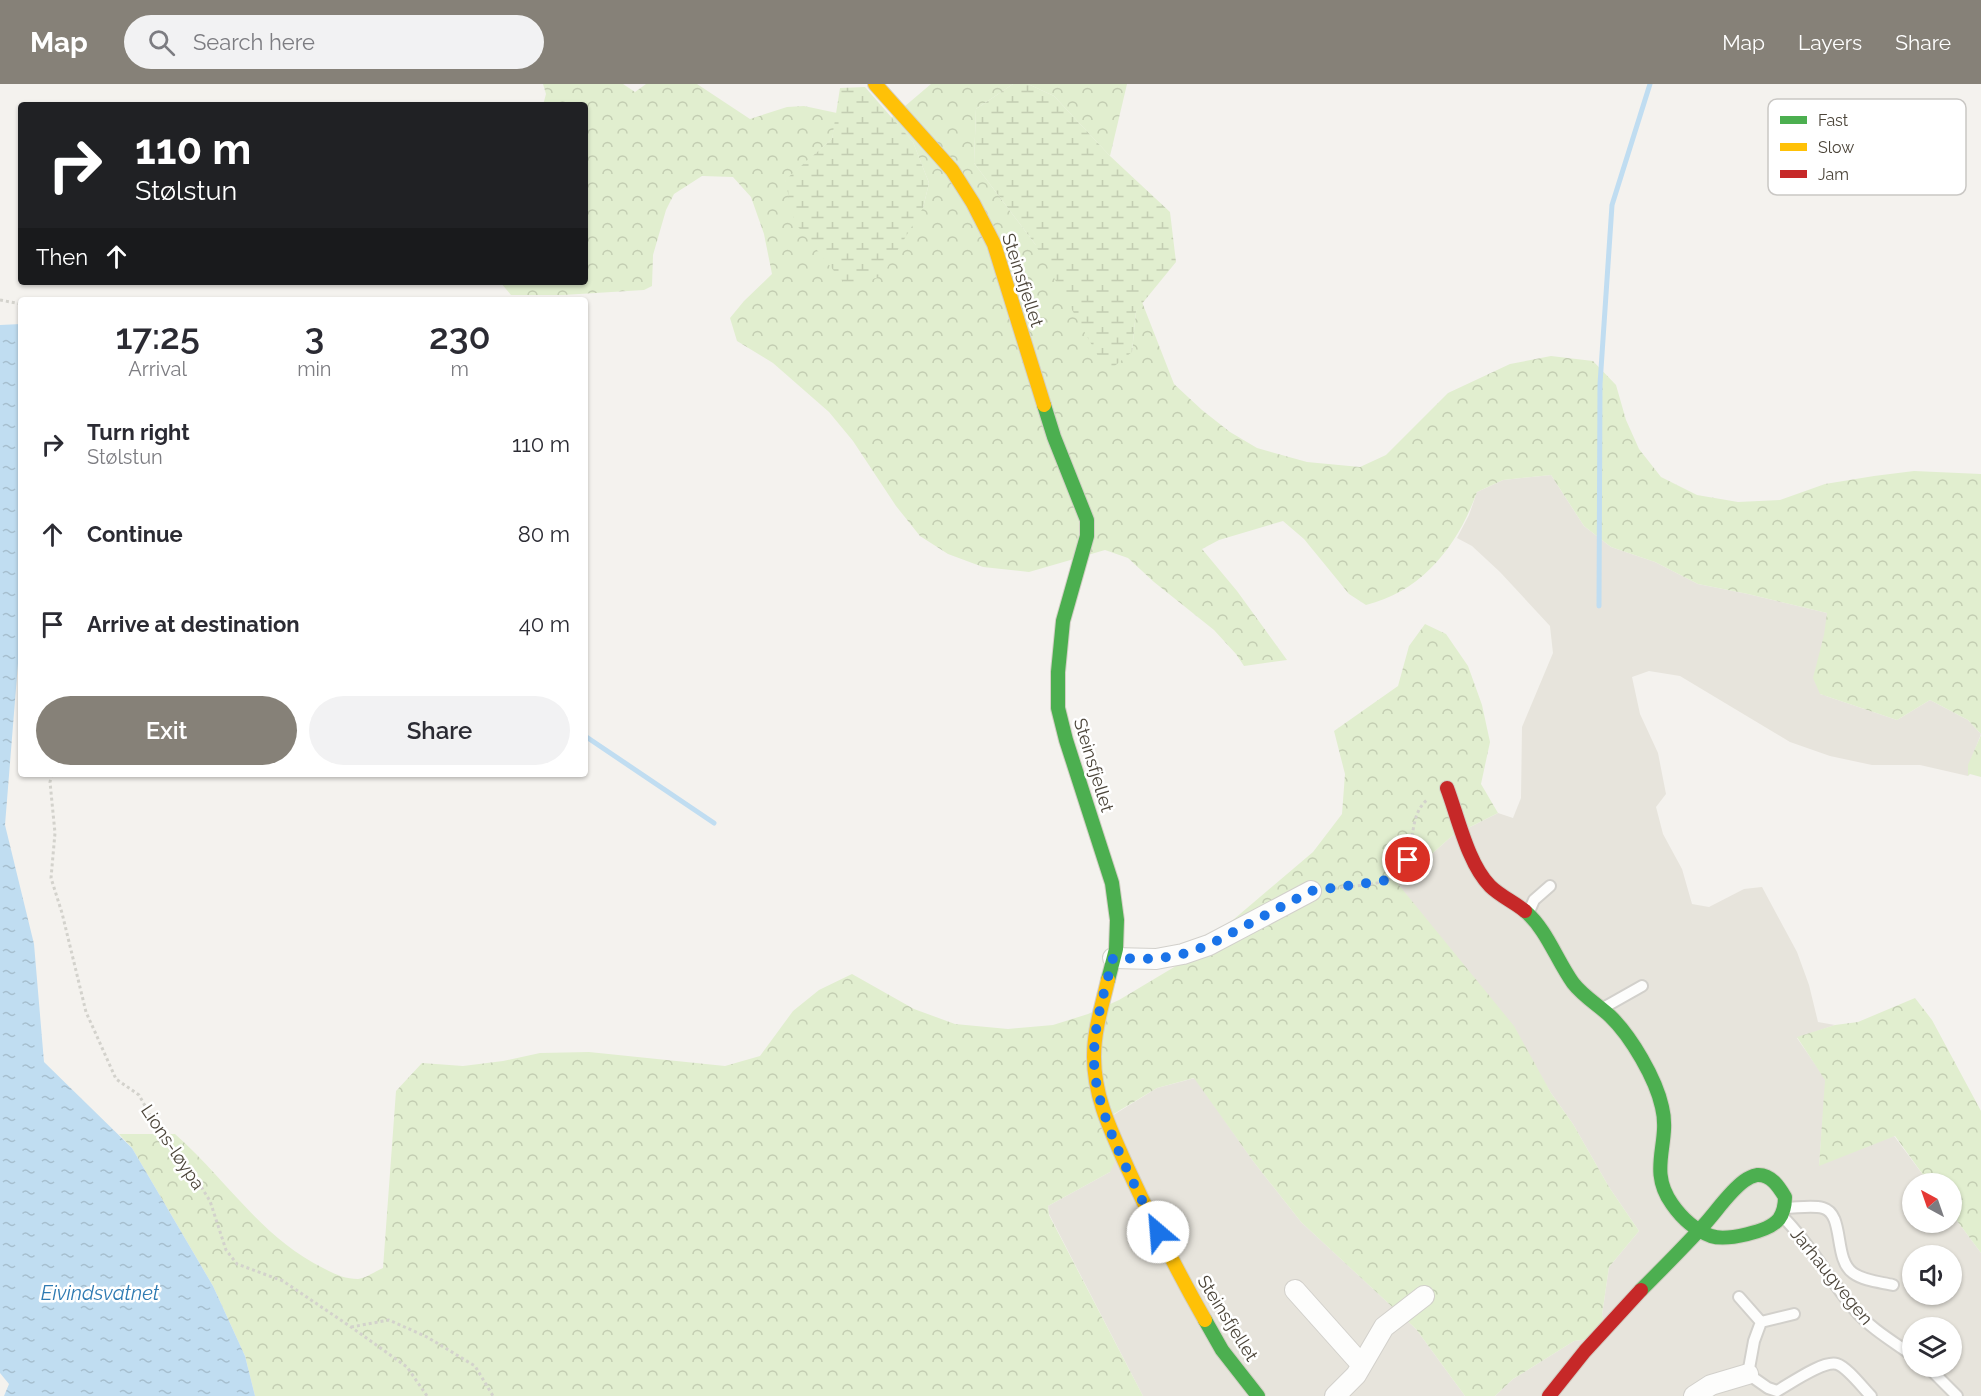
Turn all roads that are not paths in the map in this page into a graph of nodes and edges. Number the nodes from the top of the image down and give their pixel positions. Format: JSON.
{"nodes":[{"id":1,"x":875,"y":84,"type":"edge"},
{"id":2,"x":1448,"y":788,"type":"road end"},
{"id":3,"x":1550,"y":886,"type":"dead end"},
{"id":4,"x":1311,"y":891,"type":"road end"},
{"id":5,"x":1528,"y":914,"type":"junction"},
{"id":6,"x":1113,"y":958,"type":"junction"},
{"id":7,"x":1642,"y":986,"type":"dead end"},
{"id":8,"x":1603,"y":1008,"type":"junction"},
{"id":9,"x":1784,"y":1212,"type":"junction"},
{"id":10,"x":1698,"y":1231,"type":"junction"},
{"id":11,"x":1893,"y":1285,"type":"dead end"},
{"id":12,"x":1295,"y":1290,"type":"dead end"},
{"id":13,"x":1424,"y":1296,"type":"dead end"},
{"id":14,"x":1740,"y":1297,"type":"dead end"},
{"id":15,"x":1794,"y":1314,"type":"dead end"},
{"id":16,"x":1761,"y":1322,"type":"junction"},
{"id":17,"x":1902,"y":1348,"type":"edge"},
{"id":18,"x":1361,"y":1364,"type":"junction"},
{"id":19,"x":1748,"y":1374,"type":"junction"},
{"id":20,"x":1938,"y":1377,"type":"edge"},
{"id":21,"x":1258,"y":1396,"type":"edge"},
{"id":22,"x":1335,"y":1396,"type":"edge"},
{"id":23,"x":1549,"y":1396,"type":"edge"},
{"id":24,"x":1694,"y":1396,"type":"edge"},
{"id":25,"x":1871,"y":1396,"type":"edge"},
{"id":26,"x":1957,"y":1396,"type":"edge"}],
"edges":[{"from":1,"to":6,"type":"street","name":"Steinsfjellet"},
{"from":2,"to":5,"type":"street"},
{"from":3,"to":5,"type":"lane"},
{"from":4,"to":6,"type":"street"},
{"from":5,"to":8,"type":"street"},
{"from":6,"to":21,"type":"street","name":"Steinsfjellet"},
{"from":7,"to":8,"type":"lane"},
{"from":8,"to":10,"type":"street"},
{"from":9,"to":10,"type":"street"},
{"from":9,"to":10,"type":"street"},
{"from":9,"to":11,"type":"lane"},
{"from":9,"to":17,"type":"lane","name":"Jarhaugvegen"},
{"from":10,"to":23,"type":"street"},
{"from":12,"to":18,"type":"street"},
{"from":13,"to":18,"type":"street"},
{"from":14,"to":16,"type":"lane"},
{"from":15,"to":16,"type":"lane"},
{"from":16,"to":19,"type":"lane"},
{"from":18,"to":22,"type":"street"},
{"from":19,"to":24,"type":"street"},
{"from":19,"to":25,"type":"lane"},
{"from":20,"to":26,"type":"lane"}]}
